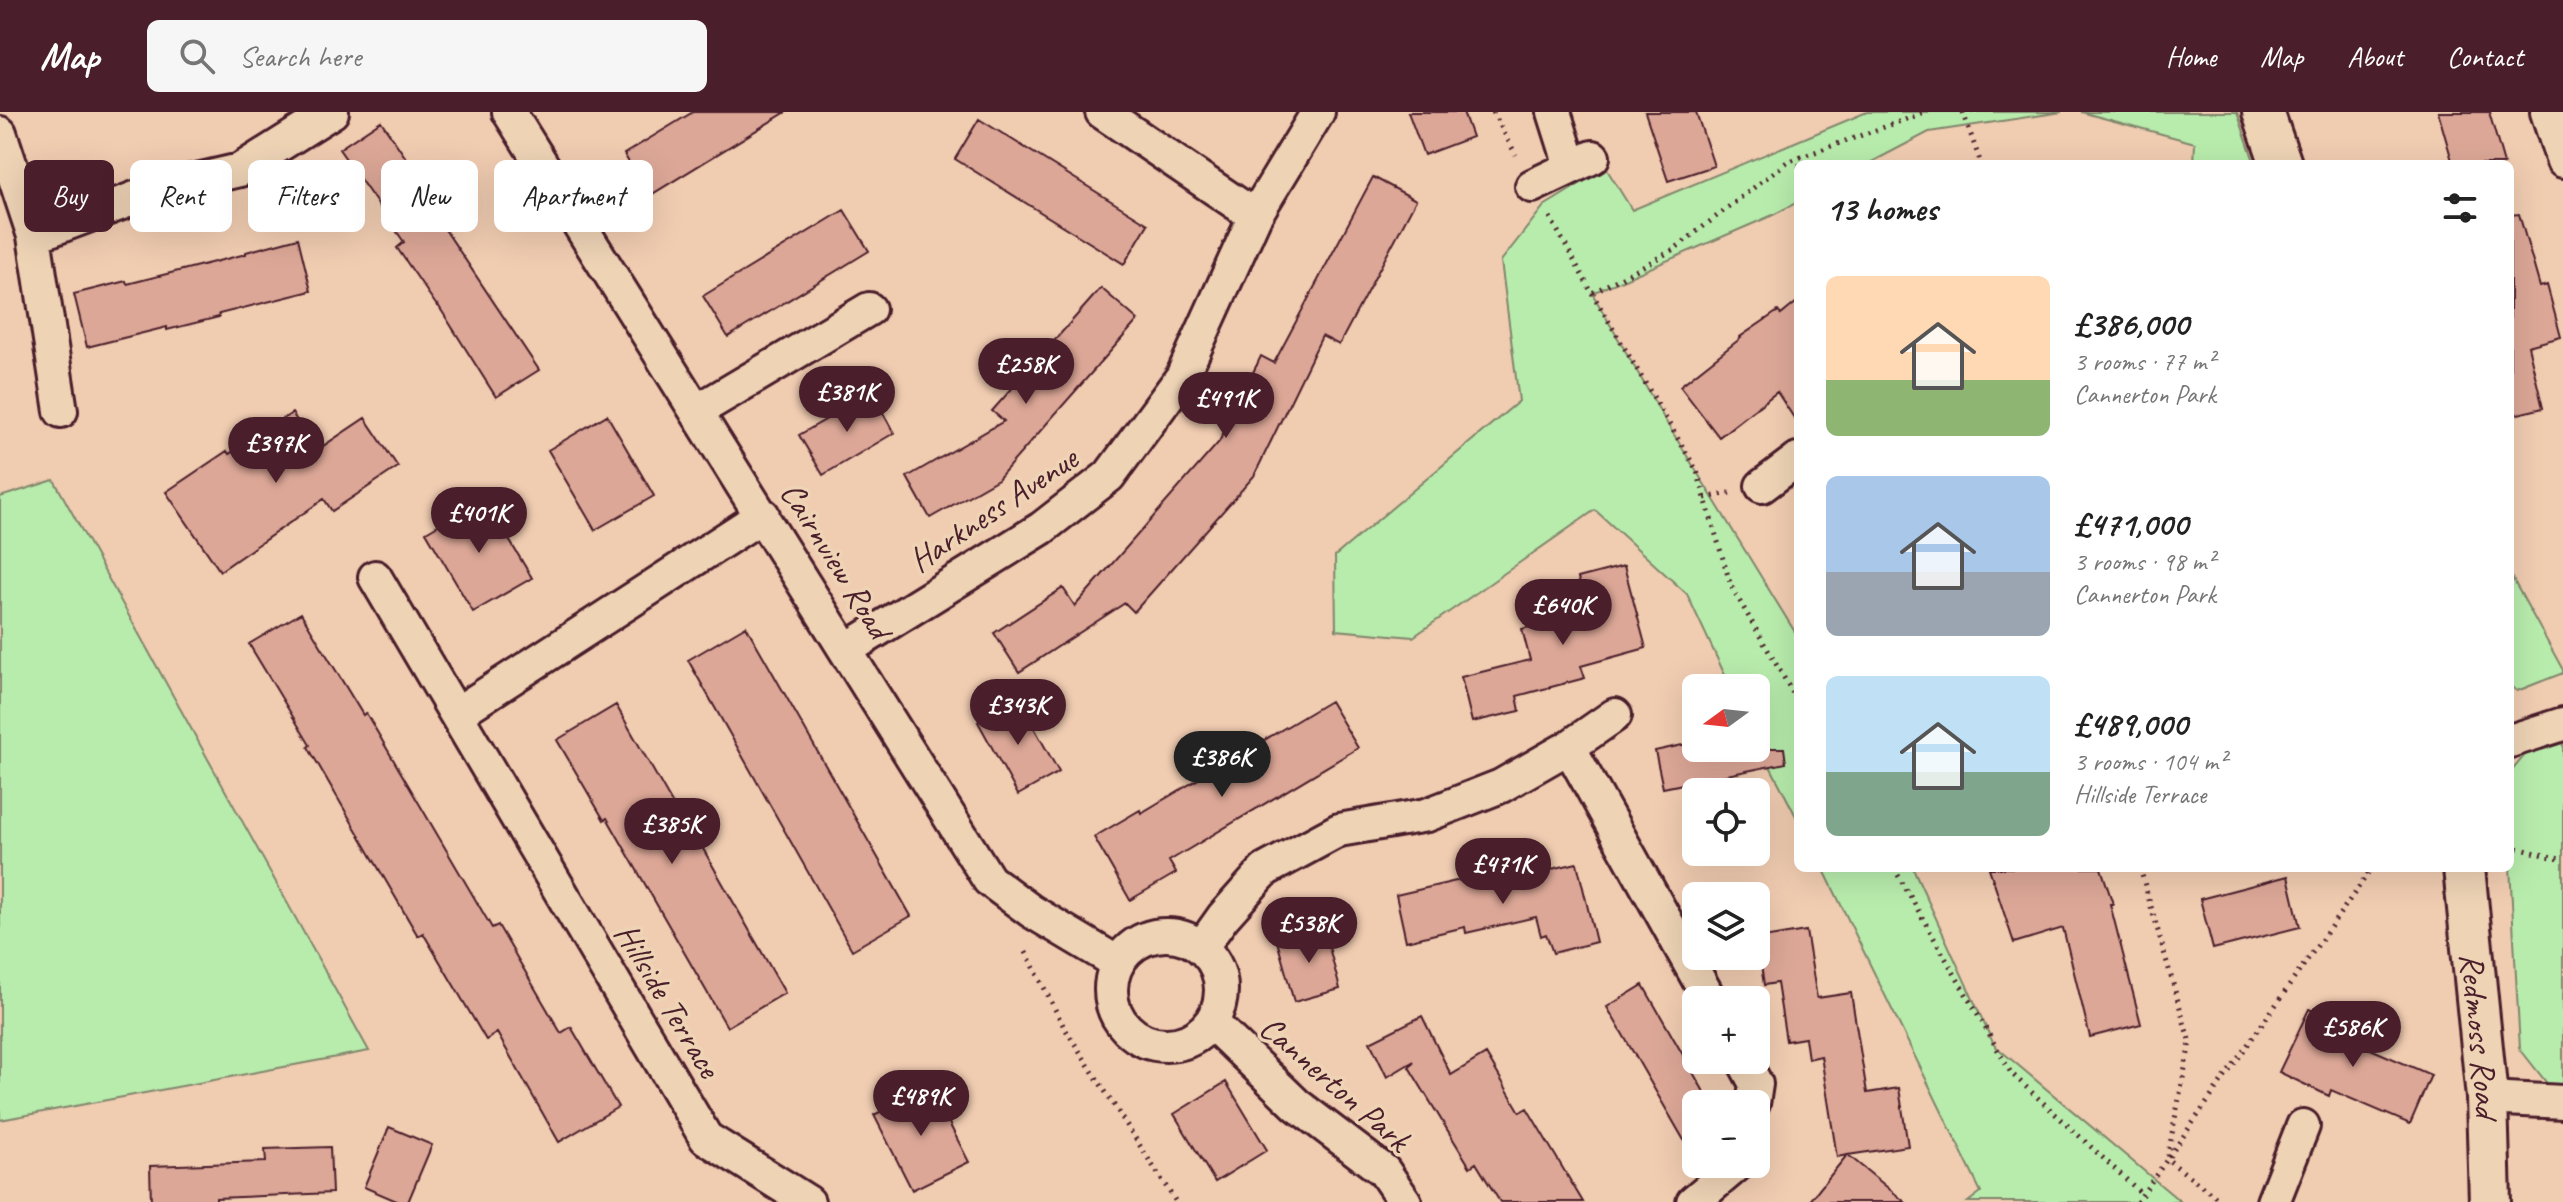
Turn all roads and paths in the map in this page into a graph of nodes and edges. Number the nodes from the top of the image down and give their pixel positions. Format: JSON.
{"nodes":[{"id":1,"x":332,"y":112,"type":"edge"},
{"id":2,"x":509,"y":112,"type":"edge"},
{"id":3,"x":1102,"y":112,"type":"edge"},
{"id":4,"x":1318,"y":112,"type":"edge"},
{"id":5,"x":1493,"y":112,"type":"edge"},
{"id":6,"x":1554,"y":112,"type":"edge"},
{"id":7,"x":1926,"y":112,"type":"edge"},
{"id":8,"x":1963,"y":112,"type":"edge"},
{"id":9,"x":2263,"y":112,"type":"edge"},
{"id":10,"x":2547,"y":112,"type":"edge"},
{"id":11,"x":0,"y":133,"type":"edge"},
{"id":12,"x":1980,"y":160,"type":"edge"},
{"id":13,"x":2280,"y":160,"type":"edge"},
{"id":14,"x":2563,"y":161,"type":"edge"},
{"id":15,"x":1532,"y":186,"type":"junction"},
{"id":16,"x":1255,"y":216,"type":"junction"},
{"id":17,"x":34,"y":236,"type":"junction"},
{"id":18,"x":1592,"y":293,"type":"junction"},
{"id":19,"x":869,"y":309,"type":"dead end"},
{"id":20,"x":61,"y":411,"type":"dead end"},
{"id":21,"x":697,"y":411,"type":"junction"},
{"id":22,"x":1794,"y":462,"type":"edge"},
{"id":23,"x":1762,"y":486,"type":"dead end"},
{"id":24,"x":763,"y":515,"type":"junction"},
{"id":25,"x":375,"y":577,"type":"dead end"},
{"id":26,"x":847,"y":649,"type":"junction"},
{"id":27,"x":1794,"y":695,"type":"edge"},
{"id":28,"x":456,"y":714,"type":"junction"},
{"id":29,"x":1615,"y":715,"type":"dead end"},
{"id":30,"x":2563,"y":724,"type":"edge"},
{"id":31,"x":2514,"y":740,"type":"edge"},
{"id":32,"x":1569,"y":747,"type":"junction"},
{"id":33,"x":2514,"y":847,"type":"edge"},
{"id":34,"x":2563,"y":860,"type":"edge"},
{"id":35,"x":1896,"y":872,"type":"edge"},
{"id":36,"x":2141,"y":872,"type":"edge"},
{"id":37,"x":2369,"y":872,"type":"edge"},
{"id":38,"x":2464,"y":872,"type":"edge"},
{"id":39,"x":1023,"y":947,"type":"dead end"},
{"id":40,"x":1201,"y":948,"type":"junction"},
{"id":41,"x":1118,"y":963,"type":"junction"},
{"id":42,"x":1702,"y":986,"type":"edge"},
{"id":43,"x":1212,"y":1023,"type":"junction"},
{"id":44,"x":2487,"y":1098,"type":"junction"},
{"id":45,"x":2563,"y":1102,"type":"edge"},
{"id":46,"x":2303,"y":1126,"type":"dead end"},
{"id":47,"x":2167,"y":1159,"type":"junction"},
{"id":48,"x":1721,"y":1178,"type":"edge"},
{"id":49,"x":2142,"y":1194,"type":"junction"},
{"id":50,"x":808,"y":1202,"type":"edge"},
{"id":51,"x":1176,"y":1202,"type":"edge"},
{"id":52,"x":1405,"y":1202,"type":"edge"},
{"id":53,"x":1693,"y":1202,"type":"edge"},
{"id":54,"x":2137,"y":1202,"type":"edge"},
{"id":55,"x":2222,"y":1202,"type":"edge"},
{"id":56,"x":2273,"y":1202,"type":"edge"},
{"id":57,"x":2490,"y":1202,"type":"edge"}],
"edges":[{"from":1,"to":17,"type":"street"},
{"from":2,"to":21,"type":"street","name":"Cairnview Road"},
{"from":3,"to":16,"type":"street"},
{"from":4,"to":16,"type":"street","name":"Harkness Avenue"},
{"from":5,"to":15,"type":"path"},
{"from":6,"to":15,"type":"street"},
{"from":7,"to":18,"type":"path"},
{"from":8,"to":12,"type":"path"},
{"from":9,"to":13,"type":"street"},
{"from":10,"to":14,"type":"street"},
{"from":11,"to":17,"type":"street"},
{"from":15,"to":18,"type":"path"},
{"from":16,"to":26,"type":"street","name":"Harkness Avenue"},
{"from":17,"to":20,"type":"street"},
{"from":18,"to":27,"type":"path"},
{"from":19,"to":21,"type":"street"},
{"from":21,"to":24,"type":"street","name":"Cairnview Road"},
{"from":22,"to":23,"type":"street"},
{"from":24,"to":26,"type":"street","name":"Cairnview Road"},
{"from":24,"to":28,"type":"street"},
{"from":25,"to":28,"type":"street","name":"Hillside Terrace"},
{"from":26,"to":41,"type":"street","name":"Cairnview Road"},
{"from":28,"to":50,"type":"street","name":"Hillside Terrace"},
{"from":29,"to":32,"type":"street"},
{"from":30,"to":31,"type":"street"},
{"from":32,"to":40,"type":"street"},
{"from":32,"to":42,"type":"street"},
{"from":33,"to":34,"type":"path"},
{"from":35,"to":49,"type":"path"},
{"from":36,"to":47,"type":"path"},
{"from":37,"to":47,"type":"path"},
{"from":38,"to":44,"type":"street","name":"Redmoss Road"},
{"from":39,"to":51,"type":"path"},
{"from":40,"to":41,"type":"street"},
{"from":40,"to":43,"type":"street","name":"Cannerton Park"},
{"from":41,"to":43,"type":"street","name":"Cannerton Park"},
{"from":43,"to":52,"type":"street","name":"Cannerton Park"},
{"from":44,"to":45,"type":"street"},
{"from":44,"to":57,"type":"street","name":"Redmoss Road"},
{"from":46,"to":56,"type":"street"},
{"from":47,"to":49,"type":"path"},
{"from":47,"to":55,"type":"path"},
{"from":48,"to":53,"type":"street"},
{"from":49,"to":54,"type":"path"}]}
